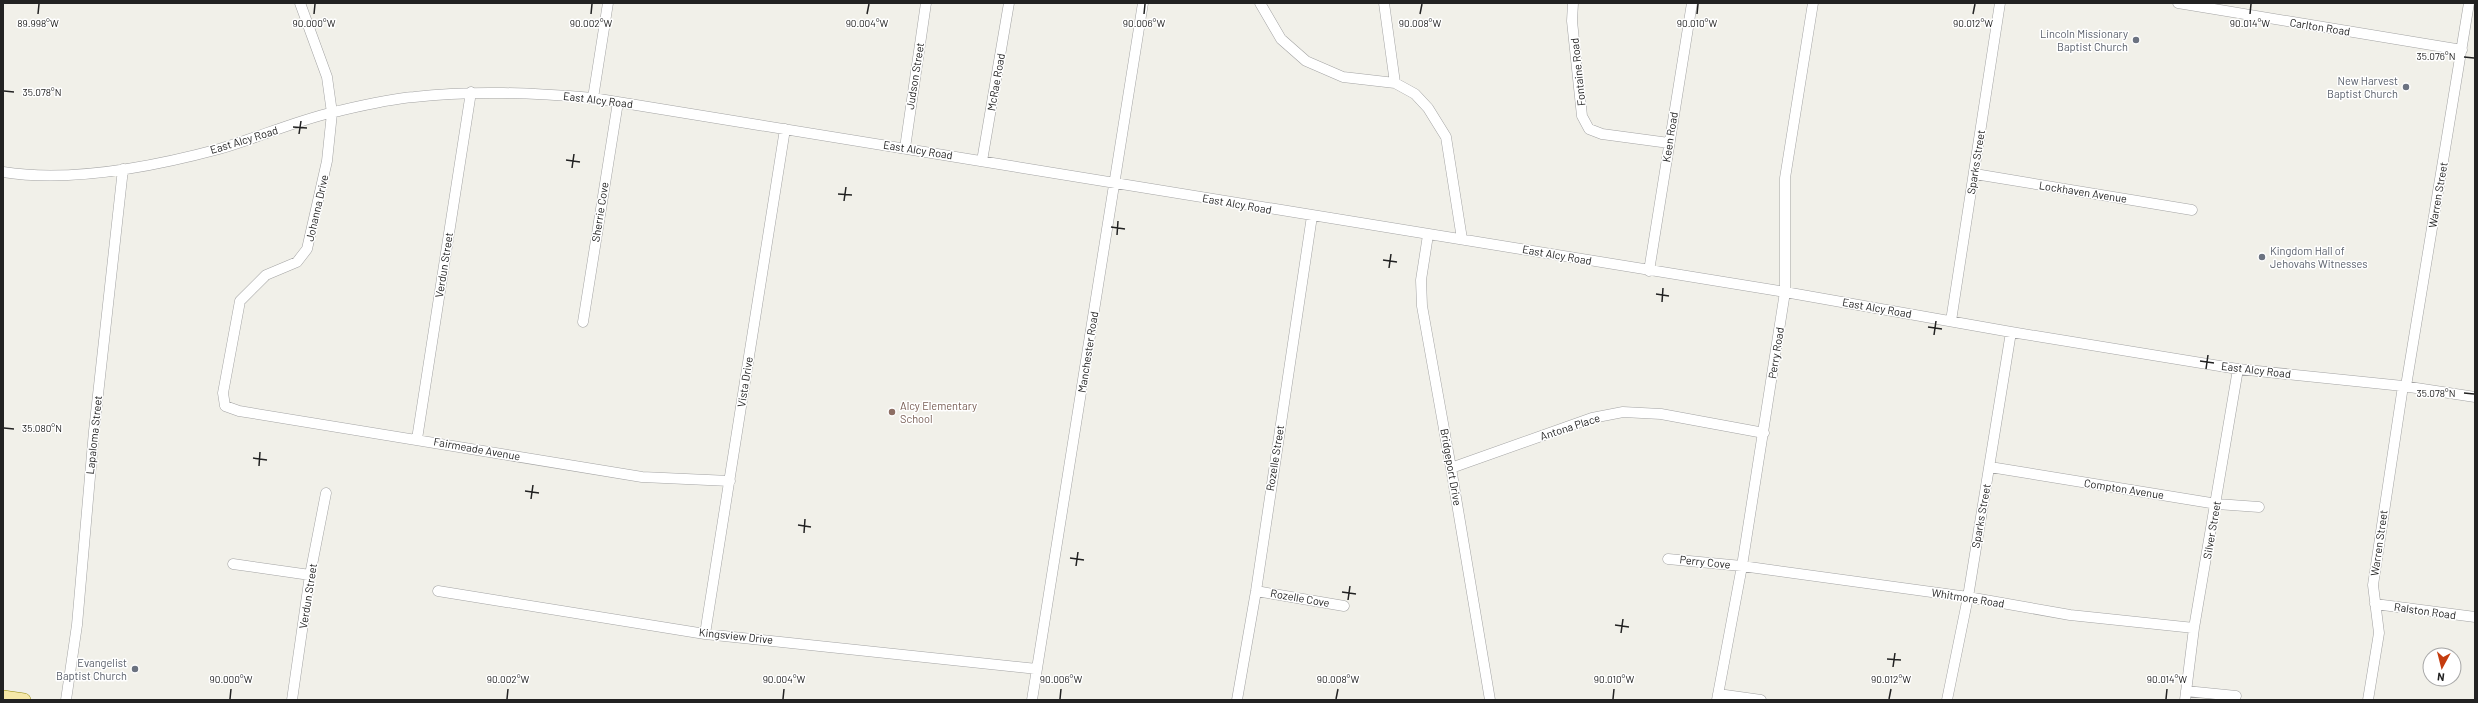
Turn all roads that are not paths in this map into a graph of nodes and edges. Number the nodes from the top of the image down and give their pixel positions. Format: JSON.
{"nodes":[{"id":1,"x":300,"y":3,"type":"edge"},
{"id":2,"x":608,"y":3,"type":"edge"},
{"id":3,"x":926,"y":3,"type":"edge"},
{"id":4,"x":1009,"y":3,"type":"edge"},
{"id":5,"x":1143,"y":3,"type":"edge"},
{"id":6,"x":1260,"y":3,"type":"edge"},
{"id":7,"x":1384,"y":3,"type":"edge"},
{"id":8,"x":1574,"y":3,"type":"edge"},
{"id":9,"x":1692,"y":3,"type":"edge"},
{"id":10,"x":1813,"y":3,"type":"edge"},
{"id":11,"x":2000,"y":3,"type":"edge"},
{"id":12,"x":2178,"y":3,"type":"edge"},
{"id":13,"x":2469,"y":3,"type":"edge"},
{"id":14,"x":2462,"y":50,"type":"junction"},
{"id":15,"x":1395,"y":83,"type":"junction"},
{"id":16,"x":471,"y":92,"type":"junction"},
{"id":17,"x":593,"y":98,"type":"junction"},
{"id":18,"x":618,"y":102,"type":"junction"},
{"id":19,"x":332,"y":113,"type":"junction"},
{"id":20,"x":785,"y":129,"type":"junction"},
{"id":21,"x":1669,"y":143,"type":"junction"},
{"id":22,"x":904,"y":148,"type":"junction"},
{"id":23,"x":982,"y":161,"type":"junction"},
{"id":24,"x":123,"y":170,"type":"junction"},
{"id":25,"x":3,"y":172,"type":"edge"},
{"id":26,"x":1975,"y":174,"type":"junction"},
{"id":27,"x":1115,"y":183,"type":"junction"},
{"id":28,"x":2192,"y":210,"type":"dead end"},
{"id":29,"x":1312,"y":216,"type":"junction"},
{"id":30,"x":1428,"y":235,"type":"junction"},
{"id":31,"x":1462,"y":239,"type":"junction"},
{"id":32,"x":1649,"y":271,"type":"junction"},
{"id":33,"x":1786,"y":292,"type":"junction"},
{"id":34,"x":1950,"y":321,"type":"junction"},
{"id":35,"x":583,"y":322,"type":"dead end"},
{"id":36,"x":2011,"y":332,"type":"junction"},
{"id":37,"x":2238,"y":369,"type":"junction"},
{"id":38,"x":2404,"y":386,"type":"junction"},
{"id":39,"x":2475,"y":397,"type":"edge"},
{"id":40,"x":225,"y":406,"type":"joint"},
{"id":41,"x":1764,"y":432,"type":"junction"},
{"id":42,"x":417,"y":439,"type":"junction"},
{"id":43,"x":1990,"y":467,"type":"junction"},
{"id":44,"x":1451,"y":468,"type":"junction"},
{"id":45,"x":730,"y":481,"type":"junction"},
{"id":46,"x":326,"y":493,"type":"dead end"},
{"id":47,"x":2217,"y":504,"type":"junction"},
{"id":48,"x":2259,"y":508,"type":"dead end"},
{"id":49,"x":1668,"y":558,"type":"dead end"},
{"id":50,"x":233,"y":564,"type":"dead end"},
{"id":51,"x":1742,"y":566,"type":"junction"},
{"id":52,"x":310,"y":575,"type":"junction"},
{"id":53,"x":438,"y":591,"type":"dead end"},
{"id":54,"x":1256,"y":591,"type":"junction"},
{"id":55,"x":1968,"y":597,"type":"junction"},
{"id":56,"x":2375,"y":604,"type":"junction"},
{"id":57,"x":1344,"y":606,"type":"dead end"},
{"id":58,"x":2475,"y":618,"type":"edge"},
{"id":59,"x":2194,"y":628,"type":"junction"},
{"id":60,"x":705,"y":634,"type":"junction"},
{"id":61,"x":1037,"y":668,"type":"junction"},
{"id":62,"x":2186,"y":695,"type":"edge"},
{"id":63,"x":2236,"y":696,"type":"dead end"},
{"id":64,"x":3,"y":697,"type":"edge"},
{"id":65,"x":1718,"y":697,"type":"edge"},
{"id":66,"x":24,"y":700,"type":"edge"},
{"id":67,"x":66,"y":700,"type":"edge"},
{"id":68,"x":292,"y":700,"type":"edge"},
{"id":69,"x":1032,"y":700,"type":"edge"},
{"id":70,"x":1237,"y":700,"type":"edge"},
{"id":71,"x":1490,"y":700,"type":"edge"},
{"id":72,"x":1761,"y":700,"type":"edge"},
{"id":73,"x":1947,"y":700,"type":"edge"},
{"id":74,"x":2368,"y":700,"type":"edge"}],
"edges":[{"from":1,"to":19,"type":"street","name":"Johanna Drive"},
{"from":2,"to":17,"type":"street"},
{"from":3,"to":22,"type":"street","name":"Judson Street"},
{"from":4,"to":23,"type":"street","name":"McRae Road"},
{"from":5,"to":27,"type":"street","name":"Manchester Road"},
{"from":6,"to":15,"type":"street"},
{"from":7,"to":15,"type":"street"},
{"from":8,"to":21,"type":"street","name":"Fontaine Road"},
{"from":9,"to":21,"type":"street","name":"Keen Road"},
{"from":10,"to":33,"type":"street","name":"Perry Road"},
{"from":11,"to":26,"type":"street","name":"Sparks Street"},
{"from":12,"to":14,"type":"street","name":"Carlton Road"},
{"from":13,"to":14,"type":"street","name":"Warren Street"},
{"from":14,"to":38,"type":"street","name":"Warren Street"},
{"from":15,"to":31,"type":"street"},
{"from":16,"to":17,"type":"street","name":"East Alcy Road"},
{"from":16,"to":19,"type":"street","name":"East Alcy Road"},
{"from":16,"to":42,"type":"street","name":"Verdun Street"},
{"from":17,"to":18,"type":"street","name":"East Alcy Road"},
{"from":18,"to":20,"type":"street","name":"East Alcy Road"},
{"from":18,"to":35,"type":"street","name":"Sherrie Cove"},
{"from":19,"to":24,"type":"street","name":"East Alcy Road"},
{"from":19,"to":40,"type":"street","name":"Johanna Drive"},
{"from":20,"to":22,"type":"street","name":"East Alcy Road"},
{"from":20,"to":45,"type":"street","name":"Vista Drive"},
{"from":21,"to":32,"type":"street","name":"Keen Road"},
{"from":22,"to":23,"type":"street","name":"East Alcy Road"},
{"from":23,"to":27,"type":"street","name":"East Alcy Road"},
{"from":24,"to":25,"type":"street","name":"East Alcy Road"},
{"from":24,"to":67,"type":"street","name":"Lapaloma Street"},
{"from":26,"to":28,"type":"street","name":"Lockhaven Avenue"},
{"from":26,"to":34,"type":"street","name":"Sparks Street"},
{"from":27,"to":29,"type":"street","name":"East Alcy Road"},
{"from":27,"to":61,"type":"street","name":"Manchester Road"},
{"from":29,"to":30,"type":"street","name":"East Alcy Road"},
{"from":29,"to":54,"type":"street","name":"Rozelle Street"},
{"from":30,"to":31,"type":"street","name":"East Alcy Road"},
{"from":30,"to":44,"type":"street","name":"Bridgeport Drive"},
{"from":31,"to":32,"type":"street","name":"East Alcy Road"},
{"from":32,"to":33,"type":"street","name":"East Alcy Road"},
{"from":33,"to":34,"type":"street","name":"East Alcy Road"},
{"from":33,"to":41,"type":"street","name":"Perry Road"},
{"from":34,"to":36,"type":"street","name":"East Alcy Road"},
{"from":36,"to":37,"type":"street","name":"East Alcy Road"},
{"from":36,"to":43,"type":"street","name":"Sparks Street"},
{"from":37,"to":38,"type":"street","name":"East Alcy Road"},
{"from":37,"to":47,"type":"street","name":"Silver Street"},
{"from":38,"to":39,"type":"street","name":"East Alcy Road"},
{"from":38,"to":56,"type":"street","name":"Warren Street"},
{"from":40,"to":42,"type":"street","name":"Fairmeade Avenue"},
{"from":41,"to":44,"type":"street","name":"Antona Place"},
{"from":41,"to":51,"type":"street","name":"Perry Road"},
{"from":42,"to":45,"type":"street","name":"Fairmeade Avenue"},
{"from":43,"to":47,"type":"street","name":"Compton Avenue"},
{"from":43,"to":55,"type":"street","name":"Sparks Street"},
{"from":44,"to":71,"type":"street","name":"Bridgeport Drive"},
{"from":45,"to":60,"type":"street","name":"Vista Drive"},
{"from":46,"to":52,"type":"street","name":"Verdun Street"},
{"from":47,"to":48,"type":"street","name":"Compton Avenue"},
{"from":47,"to":59,"type":"street","name":"Silver Street"},
{"from":49,"to":51,"type":"street","name":"Perry Cove"},
{"from":50,"to":52,"type":"street"},
{"from":51,"to":55,"type":"street","name":"Whitmore Road"},
{"from":51,"to":65,"type":"street","name":"Perry Road"},
{"from":52,"to":68,"type":"street","name":"Verdun Street"},
{"from":53,"to":60,"type":"street","name":"Kingsview Drive"},
{"from":54,"to":57,"type":"street","name":"Rozelle Cove"},
{"from":54,"to":70,"type":"street","name":"Rozelle Street"},
{"from":55,"to":59,"type":"street","name":"Whitmore Road"},
{"from":55,"to":73,"type":"street","name":"Sparks Street"},
{"from":56,"to":58,"type":"street","name":"Ralston Road"},
{"from":56,"to":74,"type":"street","name":"Warren Street"},
{"from":59,"to":62,"type":"street","name":"Silver Street"},
{"from":60,"to":61,"type":"street","name":"Kingsview Drive"},
{"from":61,"to":69,"type":"street","name":"Manchester Road"},
{"from":62,"to":63,"type":"street","name":"Silver Street"},
{"from":64,"to":66,"type":"main road"},
{"from":65,"to":72,"type":"street"}]}
